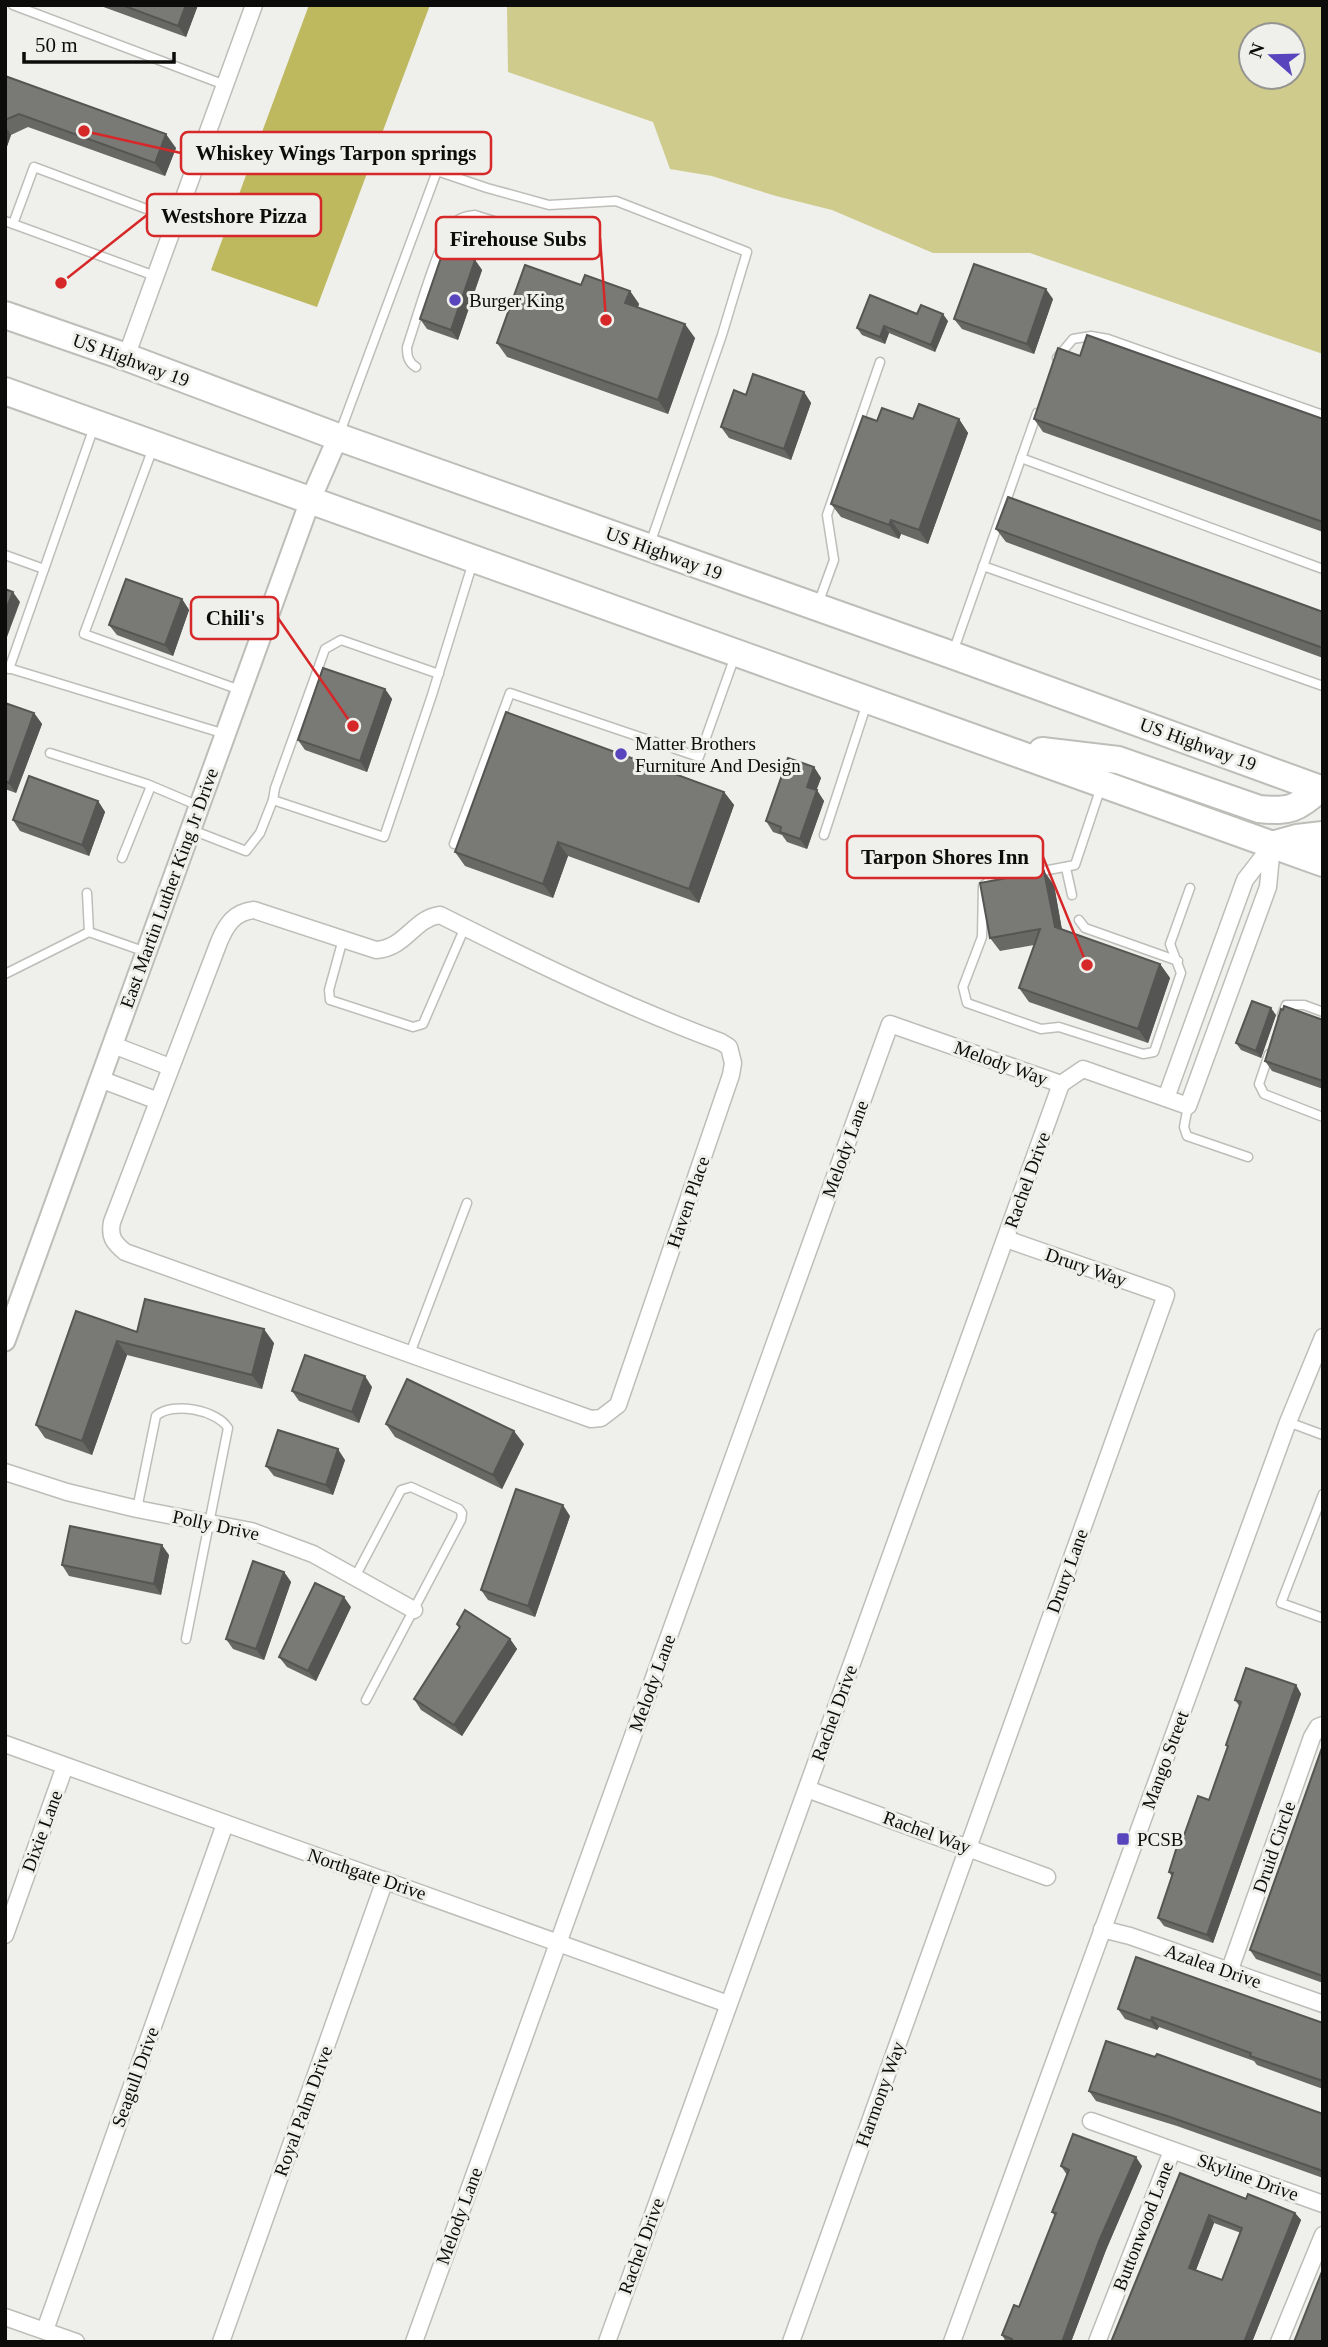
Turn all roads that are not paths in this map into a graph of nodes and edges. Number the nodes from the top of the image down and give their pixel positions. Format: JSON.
{"nodes":[{"id":1,"x":13,"y":5,"type":"edge"},
{"id":2,"x":254,"y":5,"type":"edge"},
{"id":3,"x":225,"y":85,"type":"junction"},
{"id":4,"x":176,"y":220,"type":"junction"},
{"id":5,"x":9,"y":223,"type":"edge"},
{"id":6,"x":448,"y":234,"type":"junction"},
{"id":7,"x":538,"y":235,"type":"dead end"},
{"id":8,"x":531,"y":254,"type":"dead end"},
{"id":9,"x":155,"y":276,"type":"junction"},
{"id":10,"x":5,"y":315,"type":"edge"},
{"id":11,"x":125,"y":358,"type":"junction"},
{"id":12,"x":880,"y":362,"type":"dead end"},
{"id":13,"x":416,"y":367,"type":"dead end"},
{"id":14,"x":1053,"y":370,"type":"edge"},
{"id":15,"x":5,"y":391,"type":"edge"},
{"id":16,"x":1040,"y":408,"type":"edge"},
{"id":17,"x":1323,"y":415,"type":"edge"},
{"id":18,"x":96,"y":422,"type":"junction"},
{"id":19,"x":338,"y":438,"type":"junction"},
{"id":20,"x":154,"y":445,"type":"junction"},
{"id":21,"x":1021,"y":458,"type":"junction"},
{"id":22,"x":310,"y":500,"type":"junction"},
{"id":23,"x":649,"y":547,"type":"junction"},
{"id":24,"x":5,"y":555,"type":"edge"},
{"id":25,"x":474,"y":559,"type":"junction"},
{"id":26,"x":983,"y":566,"type":"junction"},
{"id":27,"x":44,"y":569,"type":"junction"},
{"id":28,"x":1323,"y":569,"type":"edge"},
{"id":29,"x":817,"y":607,"type":"junction"},
{"id":30,"x":736,"y":653,"type":"junction"},
{"id":31,"x":10,"y":654,"type":"edge"},
{"id":32,"x":952,"y":655,"type":"junction"},
{"id":33,"x":7,"y":668,"type":"edge"},
{"id":34,"x":439,"y":674,"type":"junction"},
{"id":35,"x":1323,"y":686,"type":"edge"},
{"id":36,"x":241,"y":691,"type":"junction"},
{"id":37,"x":868,"y":700,"type":"junction"},
{"id":38,"x":225,"y":734,"type":"junction"},
{"id":39,"x":995,"y":746,"type":"junction"},
{"id":40,"x":50,"y":753,"type":"dead end"},
{"id":41,"x":1102,"y":784,"type":"junction"},
{"id":42,"x":151,"y":786,"type":"junction"},
{"id":43,"x":1322,"y":786,"type":"edge"},
{"id":44,"x":273,"y":800,"type":"junction"},
{"id":45,"x":199,"y":806,"type":"junction"},
{"id":46,"x":191,"y":830,"type":"junction"},
{"id":47,"x":824,"y":835,"type":"dead end"},
{"id":48,"x":1323,"y":835,"type":"edge"},
{"id":49,"x":454,"y":844,"type":"dead end"},
{"id":50,"x":1272,"y":845,"type":"junction"},
{"id":51,"x":122,"y":858,"type":"dead end"},
{"id":52,"x":1323,"y":863,"type":"edge"},
{"id":53,"x":1066,"y":868,"type":"junction"},
{"id":54,"x":1191,"y":888,"type":"dead end"},
{"id":55,"x":87,"y":893,"type":"dead end"},
{"id":56,"x":1072,"y":895,"type":"dead end"},
{"id":57,"x":1079,"y":920,"type":"dead end"},
{"id":58,"x":465,"y":927,"type":"junction"},
{"id":59,"x":89,"y":932,"type":"junction"},
{"id":60,"x":344,"y":939,"type":"junction"},
{"id":61,"x":146,"y":952,"type":"junction"},
{"id":62,"x":1178,"y":961,"type":"junction"},
{"id":63,"x":5,"y":974,"type":"edge"},
{"id":64,"x":1323,"y":1012,"type":"edge"},
{"id":65,"x":1281,"y":1018,"type":"edge"},
{"id":66,"x":890,"y":1024,"type":"joint"},
{"id":67,"x":113,"y":1045,"type":"junction"},
{"id":68,"x":1272,"y":1045,"type":"edge"},
{"id":69,"x":170,"y":1068,"type":"junction"},
{"id":70,"x":100,"y":1079,"type":"junction"},
{"id":71,"x":1061,"y":1084,"type":"junction"},
{"id":72,"x":1166,"y":1098,"type":"junction"},
{"id":73,"x":158,"y":1101,"type":"junction"},
{"id":74,"x":1188,"y":1106,"type":"junction"},
{"id":75,"x":1323,"y":1117,"type":"edge"},
{"id":76,"x":1248,"y":1157,"type":"dead end"},
{"id":77,"x":467,"y":1203,"type":"dead end"},
{"id":78,"x":1006,"y":1238,"type":"junction"},
{"id":79,"x":1166,"y":1295,"type":"joint"},
{"id":80,"x":1323,"y":1337,"type":"edge"},
{"id":81,"x":5,"y":1341,"type":"edge"},
{"id":82,"x":410,"y":1356,"type":"junction"},
{"id":83,"x":1288,"y":1422,"type":"junction"},
{"id":84,"x":1323,"y":1435,"type":"edge"},
{"id":85,"x":5,"y":1472,"type":"edge"},
{"id":86,"x":1323,"y":1494,"type":"edge"},
{"id":87,"x":136,"y":1509,"type":"junction"},
{"id":88,"x":209,"y":1523,"type":"junction"},
{"id":89,"x":355,"y":1577,"type":"junction"},
{"id":90,"x":414,"y":1610,"type":"junction"},
{"id":91,"x":1323,"y":1618,"type":"edge"},
{"id":92,"x":186,"y":1639,"type":"dead end"},
{"id":93,"x":366,"y":1700,"type":"dead end"},
{"id":94,"x":1323,"y":1725,"type":"edge"},
{"id":95,"x":5,"y":1744,"type":"edge"},
{"id":96,"x":65,"y":1766,"type":"junction"},
{"id":97,"x":807,"y":1789,"type":"junction"},
{"id":98,"x":225,"y":1824,"type":"junction"},
{"id":99,"x":968,"y":1846,"type":"junction"},
{"id":100,"x":1046,"y":1877,"type":"dead end"},
{"id":101,"x":386,"y":1881,"type":"junction"},
{"id":102,"x":1102,"y":1929,"type":"junction"},
{"id":103,"x":5,"y":1935,"type":"edge"},
{"id":104,"x":558,"y":1941,"type":"junction"},
{"id":105,"x":1229,"y":1972,"type":"junction"},
{"id":106,"x":728,"y":2004,"type":"junction"},
{"id":107,"x":1323,"y":2004,"type":"edge"},
{"id":108,"x":1091,"y":2121,"type":"dead end"},
{"id":109,"x":1172,"y":2151,"type":"junction"},
{"id":110,"x":1323,"y":2204,"type":"edge"},
{"id":111,"x":1323,"y":2235,"type":"edge"},
{"id":112,"x":5,"y":2316,"type":"edge"},
{"id":113,"x":45,"y":2330,"type":"junction"},
{"id":114,"x":76,"y":2342,"type":"edge"},
{"id":115,"x":220,"y":2342,"type":"edge"},
{"id":116,"x":414,"y":2342,"type":"edge"},
{"id":117,"x":607,"y":2342,"type":"edge"},
{"id":118,"x":791,"y":2342,"type":"edge"},
{"id":119,"x":952,"y":2342,"type":"edge"},
{"id":120,"x":1097,"y":2342,"type":"edge"},
{"id":121,"x":1279,"y":2342,"type":"edge"}],
"edges":[{"from":1,"to":3,"type":"lane"},
{"from":2,"to":3,"type":"street"},
{"from":3,"to":4,"type":"street"},
{"from":4,"to":5,"type":"lane"},
{"from":4,"to":9,"type":"street"},
{"from":5,"to":9,"type":"lane"},
{"from":6,"to":7,"type":"lane"},
{"from":6,"to":8,"type":"lane"},
{"from":6,"to":13,"type":"lane"},
{"from":9,"to":11,"type":"street"},
{"from":10,"to":11,"type":"highway","name":"US Highway 19"},
{"from":11,"to":19,"type":"highway","name":"US Highway 19"},
{"from":12,"to":29,"type":"lane"},
{"from":14,"to":17,"type":"lane"},
{"from":15,"to":18,"type":"highway"},
{"from":16,"to":21,"type":"lane"},
{"from":18,"to":20,"type":"highway"},
{"from":18,"to":27,"type":"lane"},
{"from":19,"to":22,"type":"street","name":"East Martin Luther King Jr Drive"},
{"from":19,"to":23,"type":"highway","name":"US Highway 19"},
{"from":19,"to":23,"type":"lane"},
{"from":20,"to":22,"type":"highway"},
{"from":20,"to":36,"type":"lane"},
{"from":21,"to":26,"type":"lane"},
{"from":21,"to":28,"type":"lane"},
{"from":22,"to":25,"type":"highway"},
{"from":22,"to":36,"type":"street","name":"East Martin Luther King Jr Drive"},
{"from":23,"to":29,"type":"highway","name":"US Highway 19"},
{"from":24,"to":27,"type":"lane"},
{"from":25,"to":30,"type":"highway"},
{"from":25,"to":34,"type":"lane"},
{"from":26,"to":32,"type":"lane"},
{"from":26,"to":35,"type":"lane"},
{"from":27,"to":31,"type":"lane"},
{"from":29,"to":32,"type":"highway","name":"US Highway 19"},
{"from":30,"to":37,"type":"highway"},
{"from":30,"to":49,"type":"lane"},
{"from":31,"to":33,"type":"lane"},
{"from":32,"to":43,"type":"highway","name":"US Highway 19"},
{"from":33,"to":38,"type":"lane"},
{"from":34,"to":44,"type":"lane"},
{"from":34,"to":44,"type":"lane"},
{"from":36,"to":38,"type":"street","name":"East Martin Luther King Jr Drive"},
{"from":37,"to":39,"type":"highway"},
{"from":37,"to":47,"type":"lane"},
{"from":38,"to":45,"type":"street","name":"East Martin Luther King Jr Drive"},
{"from":39,"to":41,"type":"highway"},
{"from":39,"to":43,"type":"highway"},
{"from":40,"to":42,"type":"lane"},
{"from":41,"to":50,"type":"highway"},
{"from":41,"to":53,"type":"lane"},
{"from":42,"to":45,"type":"lane"},
{"from":42,"to":51,"type":"lane"},
{"from":44,"to":46,"type":"lane"},
{"from":45,"to":46,"type":"street","name":"East Martin Luther King Jr Drive"},
{"from":46,"to":61,"type":"street","name":"East Martin Luther King Jr Drive"},
{"from":48,"to":50,"type":"highway"},
{"from":50,"to":52,"type":"highway"},
{"from":50,"to":72,"type":"street"},
{"from":50,"to":74,"type":"street"},
{"from":53,"to":56,"type":"lane"},
{"from":53,"to":62,"type":"lane"},
{"from":54,"to":62,"type":"lane"},
{"from":55,"to":59,"type":"lane"},
{"from":57,"to":62,"type":"lane"},
{"from":58,"to":60,"type":"street","name":"Haven Place"},
{"from":58,"to":60,"type":"lane"},
{"from":58,"to":82,"type":"street","name":"Haven Place"},
{"from":59,"to":61,"type":"lane"},
{"from":59,"to":63,"type":"lane"},
{"from":60,"to":69,"type":"street","name":"Haven Place"},
{"from":61,"to":67,"type":"street","name":"East Martin Luther King Jr Drive"},
{"from":64,"to":65,"type":"lane"},
{"from":66,"to":71,"type":"street","name":"Melody Way"},
{"from":66,"to":104,"type":"street","name":"Melody Lane"},
{"from":67,"to":69,"type":"street"},
{"from":67,"to":70,"type":"street","name":"East Martin Luther King Jr Drive"},
{"from":68,"to":75,"type":"lane"},
{"from":69,"to":73,"type":"street","name":"Haven Place"},
{"from":70,"to":73,"type":"street"},
{"from":70,"to":81,"type":"street","name":"East Martin Luther King Jr Drive"},
{"from":71,"to":72,"type":"street","name":"Melody Way"},
{"from":71,"to":78,"type":"street","name":"Rachel Drive"},
{"from":72,"to":74,"type":"street","name":"Melody Way"},
{"from":73,"to":82,"type":"street","name":"Haven Place"},
{"from":74,"to":76,"type":"lane"},
{"from":77,"to":82,"type":"lane"},
{"from":78,"to":79,"type":"street","name":"Drury Way"},
{"from":78,"to":97,"type":"street","name":"Rachel Drive"},
{"from":79,"to":99,"type":"street","name":"Drury Lane"},
{"from":80,"to":83,"type":"street","name":"Mango Street"},
{"from":83,"to":84,"type":"lane"},
{"from":83,"to":102,"type":"street","name":"Mango Street"},
{"from":85,"to":87,"type":"street","name":"Polly Drive"},
{"from":86,"to":91,"type":"lane"},
{"from":87,"to":88,"type":"street","name":"Polly Drive"},
{"from":87,"to":88,"type":"lane"},
{"from":88,"to":89,"type":"street","name":"Polly Drive"},
{"from":88,"to":92,"type":"lane"},
{"from":89,"to":90,"type":"street","name":"Polly Drive"},
{"from":89,"to":90,"type":"lane"},
{"from":90,"to":93,"type":"lane"},
{"from":94,"to":105,"type":"street","name":"Druid Circle"},
{"from":95,"to":96,"type":"street","name":"Northgate Drive"},
{"from":96,"to":98,"type":"street","name":"Northgate Drive"},
{"from":96,"to":103,"type":"street","name":"Dixie Lane"},
{"from":97,"to":99,"type":"street","name":"Rachel Way"},
{"from":97,"to":106,"type":"street","name":"Rachel Drive"},
{"from":98,"to":101,"type":"street","name":"Northgate Drive"},
{"from":98,"to":113,"type":"street","name":"Seagull Drive"},
{"from":99,"to":100,"type":"street","name":"Rachel Way"},
{"from":99,"to":118,"type":"street","name":"Harmony Way"},
{"from":101,"to":104,"type":"street","name":"Northgate Drive"},
{"from":101,"to":115,"type":"street","name":"Royal Palm Drive"},
{"from":102,"to":105,"type":"street","name":"Azalea Drive"},
{"from":102,"to":119,"type":"street","name":"Mango Street"},
{"from":104,"to":106,"type":"street","name":"Northgate Drive"},
{"from":104,"to":116,"type":"street","name":"Melody Lane"},
{"from":105,"to":107,"type":"street","name":"Azalea Drive"},
{"from":106,"to":117,"type":"street","name":"Rachel Drive"},
{"from":108,"to":109,"type":"street","name":"Buttonwood Lane"},
{"from":109,"to":110,"type":"street","name":"Skyline Drive"},
{"from":109,"to":120,"type":"street","name":"Buttonwood Lane"},
{"from":111,"to":121,"type":"street"},
{"from":112,"to":113,"type":"street"},
{"from":113,"to":114,"type":"street"}]}
